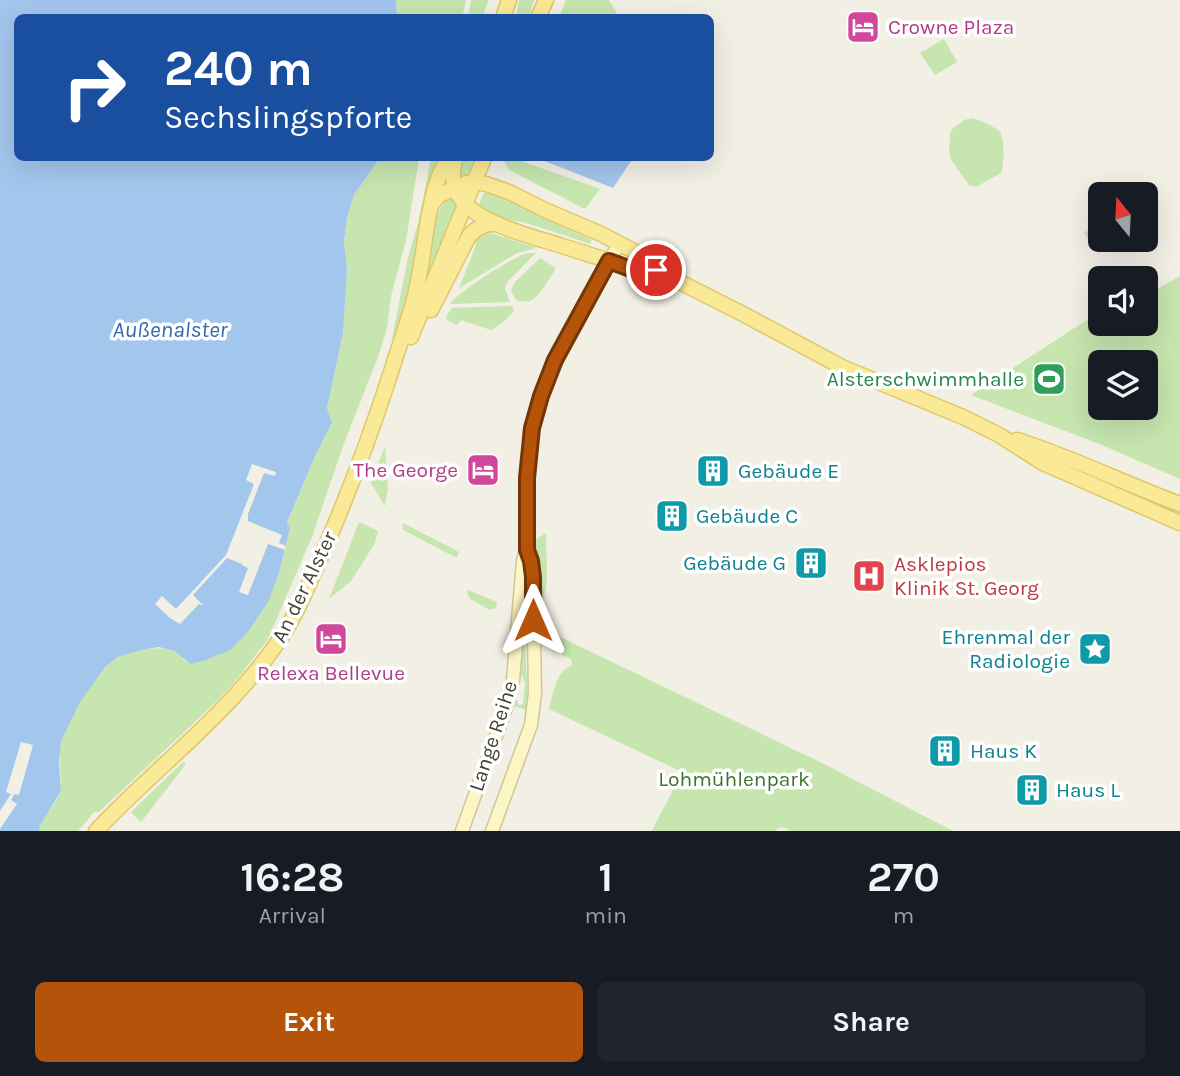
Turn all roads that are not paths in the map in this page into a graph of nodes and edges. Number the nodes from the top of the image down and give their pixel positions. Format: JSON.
{"nodes":[{"id":1,"x":447,"y":161,"type":"edge"},
{"id":2,"x":455,"y":161,"type":"edge"},
{"id":3,"x":483,"y":161,"type":"edge"},
{"id":4,"x":475,"y":182,"type":"junction"},
{"id":5,"x":454,"y":187,"type":"junction"},
{"id":6,"x":466,"y":204,"type":"junction"},
{"id":7,"x":431,"y":206,"type":"junction"},
{"id":8,"x":500,"y":225,"type":"junction"},
{"id":9,"x":619,"y":244,"type":"junction"},
{"id":10,"x":609,"y":261,"type":"junction"},
{"id":11,"x":656,"y":270,"type":"junction"},
{"id":12,"x":408,"y":346,"type":"junction"},
{"id":13,"x":380,"y":405,"type":"junction"},
{"id":14,"x":999,"y":435,"type":"junction"},
{"id":15,"x":1180,"y":504,"type":"edge"},
{"id":16,"x":1180,"y":523,"type":"edge"},
{"id":17,"x":527,"y":550,"type":"junction"},
{"id":18,"x":96,"y":831,"type":"edge"},
{"id":19,"x":462,"y":831,"type":"edge"},
{"id":20,"x":492,"y":831,"type":"edge"}],
"edges":[{"from":1,"to":7,"type":"main road","name":"An der Alster"},
{"from":2,"to":5,"type":"main road"},
{"from":3,"to":4,"type":"main road","name":"An der Alster"},
{"from":4,"to":5,"type":"main road"},
{"from":4,"to":6,"type":"main road","name":"An der Alster"},
{"from":4,"to":9,"type":"main road"},
{"from":5,"to":6,"type":"main road"},
{"from":5,"to":7,"type":"main road"},
{"from":6,"to":8,"type":"main road"},
{"from":6,"to":12,"type":"main road","name":"An der Alster"},
{"from":7,"to":13,"type":"main road","name":"An der Alster"},
{"from":8,"to":10,"type":"main road"},
{"from":8,"to":12,"type":"main road","name":"An der Alster"},
{"from":9,"to":10,"type":"street"},
{"from":9,"to":11,"type":"main road"},
{"from":10,"to":11,"type":"main road"},
{"from":10,"to":17,"type":"street"},
{"from":11,"to":14,"type":"main road"},
{"from":12,"to":13,"type":"main road","name":"An der Alster"},
{"from":13,"to":18,"type":"main road","name":"An der Alster"},
{"from":14,"to":15,"type":"main road"},
{"from":14,"to":16,"type":"main road"},
{"from":17,"to":19,"type":"street","name":"Lange Reihe"},
{"from":17,"to":20,"type":"street","name":"Lange Reihe"}]}
